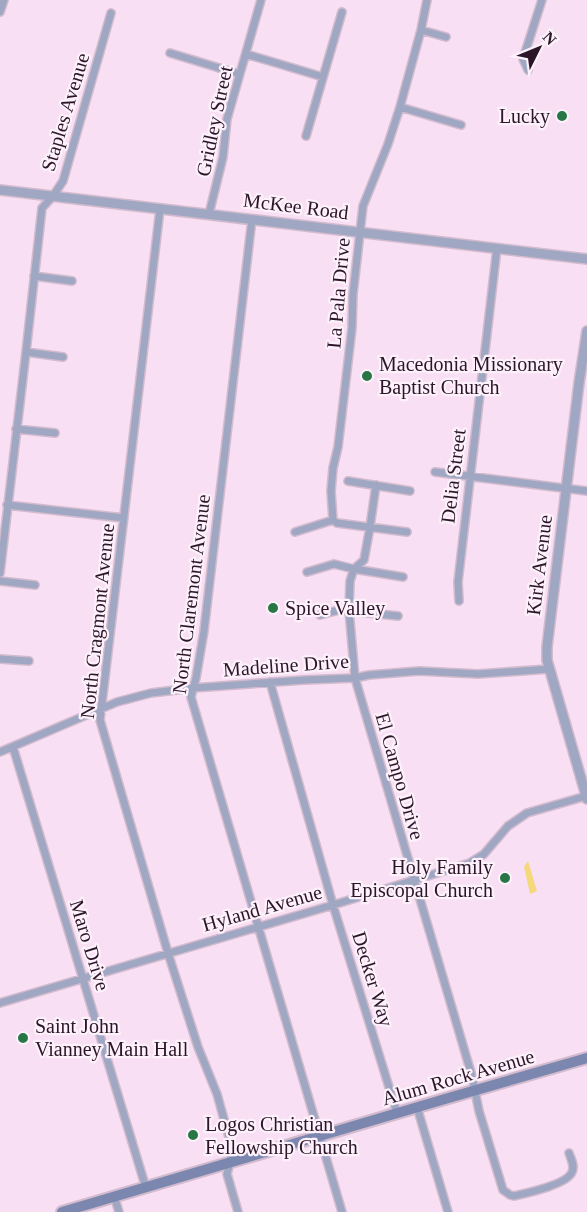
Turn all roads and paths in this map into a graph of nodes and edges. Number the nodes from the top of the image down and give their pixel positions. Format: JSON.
{"nodes":[{"id":1,"x":3,"y":0,"type":"edge"},
{"id":2,"x":261,"y":0,"type":"edge"},
{"id":3,"x":427,"y":0,"type":"edge"},
{"id":4,"x":542,"y":0,"type":"edge"},
{"id":5,"x":0,"y":12,"type":"edge"},
{"id":6,"x":342,"y":12,"type":"dead end"},
{"id":7,"x":111,"y":13,"type":"dead end"},
{"id":8,"x":421,"y":30,"type":"junction"},
{"id":9,"x":446,"y":37,"type":"dead end"},
{"id":10,"x":170,"y":53,"type":"dead end"},
{"id":11,"x":246,"y":54,"type":"junction"},
{"id":12,"x":528,"y":70,"type":"dead end"},
{"id":13,"x":239,"y":74,"type":"junction"},
{"id":14,"x":323,"y":77,"type":"junction"},
{"id":15,"x":400,"y":107,"type":"junction"},
{"id":16,"x":461,"y":125,"type":"dead end"},
{"id":17,"x":306,"y":136,"type":"dead end"},
{"id":18,"x":0,"y":189,"type":"edge"},
{"id":19,"x":53,"y":196,"type":"junction"},
{"id":20,"x":160,"y":208,"type":"junction"},
{"id":21,"x":209,"y":214,"type":"junction"},
{"id":22,"x":252,"y":219,"type":"junction"},
{"id":23,"x":360,"y":232,"type":"junction"},
{"id":24,"x":497,"y":248,"type":"junction"},
{"id":25,"x":587,"y":259,"type":"edge"},
{"id":26,"x":34,"y":276,"type":"junction"},
{"id":27,"x":72,"y":281,"type":"dead end"},
{"id":28,"x":587,"y":331,"type":"edge"},
{"id":29,"x":26,"y":352,"type":"junction"},
{"id":30,"x":63,"y":357,"type":"dead end"},
{"id":31,"x":16,"y":429,"type":"junction"},
{"id":32,"x":55,"y":433,"type":"dead end"},
{"id":33,"x":435,"y":472,"type":"dead end"},
{"id":34,"x":470,"y":476,"type":"junction"},
{"id":35,"x":348,"y":481,"type":"dead end"},
{"id":36,"x":375,"y":485,"type":"junction"},
{"id":37,"x":567,"y":489,"type":"junction"},
{"id":38,"x":587,"y":490,"type":"edge"},
{"id":39,"x":410,"y":491,"type":"dead end"},
{"id":40,"x":7,"y":505,"type":"junction"},
{"id":41,"x":124,"y":518,"type":"junction"},
{"id":42,"x":333,"y":520,"type":"junction"},
{"id":43,"x":370,"y":527,"type":"junction"},
{"id":44,"x":296,"y":532,"type":"dead end"},
{"id":45,"x":407,"y":532,"type":"dead end"},
{"id":46,"x":354,"y":569,"type":"junction"},
{"id":47,"x":0,"y":573,"type":"edge"},
{"id":48,"x":307,"y":573,"type":"dead end"},
{"id":49,"x":404,"y":577,"type":"dead end"},
{"id":50,"x":0,"y":581,"type":"edge"},
{"id":51,"x":35,"y":585,"type":"dead end"},
{"id":52,"x":459,"y":601,"type":"dead end"},
{"id":53,"x":349,"y":610,"type":"junction"},
{"id":54,"x":320,"y":615,"type":"dead end"},
{"id":55,"x":398,"y":616,"type":"dead end"},
{"id":56,"x":0,"y":658,"type":"edge"},
{"id":57,"x":28,"y":661,"type":"dead end"},
{"id":58,"x":549,"y":669,"type":"junction"},
{"id":59,"x":355,"y":678,"type":"junction"},
{"id":60,"x":270,"y":682,"type":"junction"},
{"id":61,"x":194,"y":688,"type":"junction"},
{"id":62,"x":102,"y":709,"type":"junction"},
{"id":63,"x":14,"y":747,"type":"junction"},
{"id":64,"x":0,"y":752,"type":"edge"},
{"id":65,"x":586,"y":798,"type":"edge"},
{"id":66,"x":413,"y":881,"type":"junction"},
{"id":67,"x":333,"y":905,"type":"junction"},
{"id":68,"x":258,"y":926,"type":"junction"},
{"id":69,"x":168,"y":953,"type":"junction"},
{"id":70,"x":83,"y":978,"type":"junction"},
{"id":71,"x":0,"y":1003,"type":"edge"},
{"id":72,"x":587,"y":1058,"type":"edge"},
{"id":73,"x":474,"y":1090,"type":"junction"},
{"id":74,"x":417,"y":1107,"type":"junction"},
{"id":75,"x":397,"y":1113,"type":"junction"},
{"id":76,"x":320,"y":1136,"type":"junction"},
{"id":77,"x":569,"y":1153,"type":"dead end"},
{"id":78,"x":230,"y":1162,"type":"junction"},
{"id":79,"x":146,"y":1188,"type":"junction"},
{"id":80,"x":114,"y":1196,"type":"junction"},
{"id":81,"x":62,"y":1212,"type":"edge"},
{"id":82,"x":119,"y":1212,"type":"edge"},
{"id":83,"x":238,"y":1212,"type":"edge"},
{"id":84,"x":342,"y":1212,"type":"edge"},
{"id":85,"x":448,"y":1212,"type":"edge"}],
"edges":[{"from":1,"to":5,"type":"street"},
{"from":2,"to":11,"type":"street","name":"Gridley Street"},
{"from":3,"to":8,"type":"street","name":"La Pala Drive"},
{"from":4,"to":12,"type":"street"},
{"from":6,"to":14,"type":"street"},
{"from":7,"to":19,"type":"street","name":"Staples Avenue"},
{"from":8,"to":9,"type":"street"},
{"from":8,"to":15,"type":"street","name":"La Pala Drive"},
{"from":10,"to":13,"type":"street"},
{"from":11,"to":13,"type":"street","name":"Gridley Street"},
{"from":11,"to":14,"type":"street"},
{"from":13,"to":21,"type":"street","name":"Gridley Street"},
{"from":14,"to":17,"type":"street"},
{"from":15,"to":16,"type":"street"},
{"from":15,"to":23,"type":"street","name":"La Pala Drive"},
{"from":18,"to":19,"type":"street","name":"McKee Road"},
{"from":19,"to":20,"type":"street","name":"McKee Road"},
{"from":19,"to":26,"type":"street","name":"Staples Avenue"},
{"from":20,"to":21,"type":"street","name":"McKee Road"},
{"from":20,"to":41,"type":"street","name":"North Cragmont Avenue"},
{"from":21,"to":22,"type":"street","name":"McKee Road"},
{"from":22,"to":23,"type":"street","name":"McKee Road"},
{"from":22,"to":61,"type":"street","name":"North Claremont Avenue"},
{"from":23,"to":24,"type":"street","name":"McKee Road"},
{"from":23,"to":42,"type":"street","name":"La Pala Drive"},
{"from":24,"to":25,"type":"street","name":"McKee Road"},
{"from":24,"to":34,"type":"street","name":"Delia Street"},
{"from":26,"to":27,"type":"street"},
{"from":26,"to":29,"type":"street","name":"Staples Avenue"},
{"from":28,"to":37,"type":"street","name":"Kirk Avenue"},
{"from":29,"to":30,"type":"street"},
{"from":29,"to":31,"type":"street","name":"Staples Avenue"},
{"from":31,"to":32,"type":"street"},
{"from":31,"to":40,"type":"street","name":"Staples Avenue"},
{"from":33,"to":34,"type":"street"},
{"from":34,"to":37,"type":"street"},
{"from":34,"to":52,"type":"street","name":"Delia Street"},
{"from":35,"to":36,"type":"street"},
{"from":36,"to":39,"type":"street"},
{"from":36,"to":43,"type":"street","name":"El Campo Drive"},
{"from":37,"to":38,"type":"street"},
{"from":37,"to":58,"type":"street","name":"Kirk Avenue"},
{"from":40,"to":41,"type":"street"},
{"from":40,"to":47,"type":"street","name":"Staples Avenue"},
{"from":41,"to":62,"type":"street","name":"North Cragmont Avenue"},
{"from":42,"to":43,"type":"street"},
{"from":42,"to":44,"type":"street"},
{"from":43,"to":45,"type":"street"},
{"from":43,"to":46,"type":"street","name":"El Campo Drive"},
{"from":46,"to":48,"type":"street"},
{"from":46,"to":49,"type":"street"},
{"from":46,"to":53,"type":"street","name":"El Campo Drive"},
{"from":50,"to":51,"type":"street"},
{"from":53,"to":54,"type":"street"},
{"from":53,"to":55,"type":"street"},
{"from":53,"to":59,"type":"street","name":"El Campo Drive"},
{"from":56,"to":57,"type":"street"},
{"from":58,"to":59,"type":"street","name":"Madeline Drive"},
{"from":58,"to":65,"type":"street","name":"Kirk Avenue"},
{"from":59,"to":60,"type":"street","name":"Madeline Drive"},
{"from":59,"to":66,"type":"street","name":"El Campo Drive"},
{"from":60,"to":61,"type":"street","name":"Madeline Drive"},
{"from":60,"to":67,"type":"street","name":"Decker Way"},
{"from":61,"to":62,"type":"street","name":"Madeline Drive"},
{"from":61,"to":68,"type":"street","name":"North Claremont Avenue"},
{"from":62,"to":63,"type":"street","name":"Madeline Drive"},
{"from":62,"to":69,"type":"street","name":"North Cragmont Avenue"},
{"from":63,"to":64,"type":"street","name":"Madeline Drive"},
{"from":63,"to":70,"type":"street","name":"Maro Drive"},
{"from":65,"to":66,"type":"street","name":"Hyland Avenue"},
{"from":66,"to":67,"type":"street","name":"Hyland Avenue"},
{"from":66,"to":73,"type":"street","name":"El Campo Drive"},
{"from":67,"to":68,"type":"street","name":"Hyland Avenue"},
{"from":67,"to":75,"type":"street","name":"Decker Way"},
{"from":68,"to":69,"type":"street","name":"Hyland Avenue"},
{"from":68,"to":76,"type":"street","name":"North Claremont Avenue"},
{"from":69,"to":70,"type":"street","name":"Hyland Avenue"},
{"from":69,"to":78,"type":"street","name":"North Cragmont Avenue"},
{"from":70,"to":71,"type":"street","name":"Hyland Avenue"},
{"from":70,"to":79,"type":"street","name":"Maro Drive"},
{"from":72,"to":73,"type":"main road","name":"Alum Rock Avenue"},
{"from":73,"to":74,"type":"main road","name":"Alum Rock Avenue"},
{"from":73,"to":77,"type":"street","name":"El Campo Drive"},
{"from":74,"to":75,"type":"main road","name":"Alum Rock Avenue"},
{"from":74,"to":85,"type":"street"},
{"from":75,"to":76,"type":"main road","name":"Alum Rock Avenue"},
{"from":76,"to":78,"type":"main road","name":"Alum Rock Avenue"},
{"from":76,"to":84,"type":"street","name":"North Claremont Avenue"},
{"from":78,"to":79,"type":"main road","name":"Alum Rock Avenue"},
{"from":78,"to":83,"type":"street","name":"North Cragmont Avenue"},
{"from":79,"to":80,"type":"main road","name":"Alum Rock Avenue"},
{"from":80,"to":81,"type":"main road","name":"Alum Rock Avenue"},
{"from":80,"to":82,"type":"street"}]}
